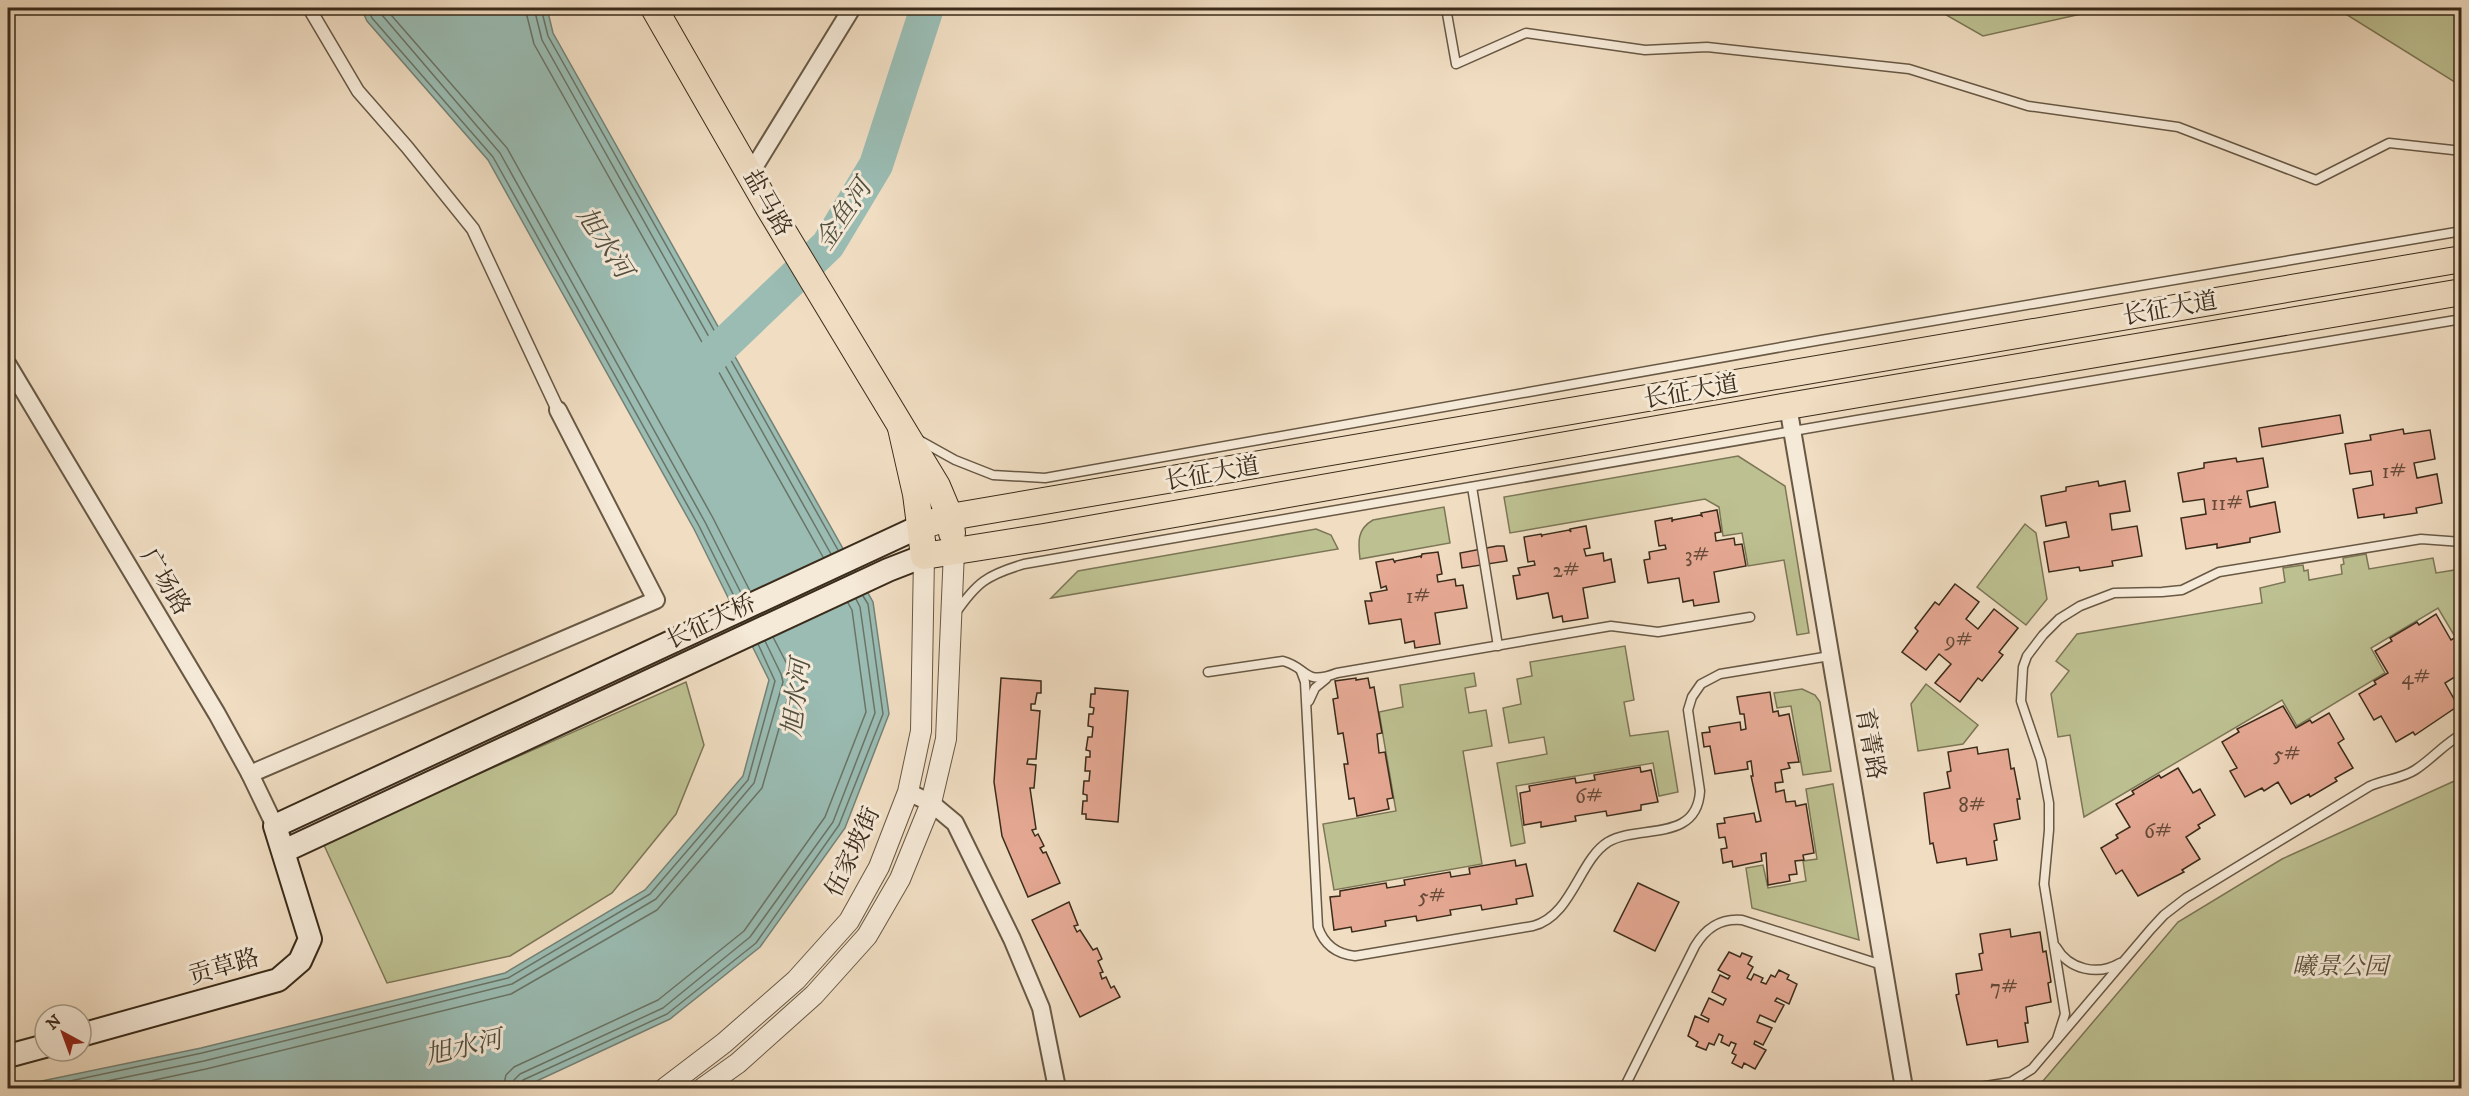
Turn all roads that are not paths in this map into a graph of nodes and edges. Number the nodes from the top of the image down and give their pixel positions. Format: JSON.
{"nodes":[{"id":1,"x":309,"y":8,"type":"edge"},
{"id":2,"x":654,"y":8,"type":"edge"},
{"id":3,"x":852,"y":8,"type":"edge"},
{"id":4,"x":1446,"y":8,"type":"edge"},
{"id":5,"x":2462,"y":151,"type":"edge"},
{"id":6,"x":750,"y":174,"type":"junction"},
{"id":7,"x":2462,"y":231,"type":"edge"},
{"id":8,"x":2462,"y":259,"type":"edge"},
{"id":9,"x":2462,"y":292,"type":"edge"},
{"id":10,"x":2462,"y":318,"type":"edge"},
{"id":11,"x":8,"y":365,"type":"edge"},
{"id":12,"x":558,"y":410,"type":"joint"},
{"id":13,"x":1790,"y":419,"type":"junction"},
{"id":14,"x":901,"y":428,"type":"junction"},
{"id":15,"x":1472,"y":487,"type":"junction"},
{"id":16,"x":950,"y":517,"type":"junction"},
{"id":17,"x":921,"y":526,"type":"junction"},
{"id":18,"x":2462,"y":542,"type":"edge"},
{"id":19,"x":954,"y":551,"type":"junction"},
{"id":20,"x":924,"y":556,"type":"junction"},
{"id":21,"x":1750,"y":617,"type":"dead end"},
{"id":22,"x":950,"y":622,"type":"junction"},
{"id":23,"x":1498,"y":646,"type":"junction"},
{"id":24,"x":1830,"y":656,"type":"junction"},
{"id":25,"x":1208,"y":672,"type":"dead end"},
{"id":26,"x":1301,"y":672,"type":"junction"},
{"id":27,"x":1329,"y":676,"type":"junction"},
{"id":28,"x":1307,"y":711,"type":"junction"},
{"id":29,"x":2462,"y":734,"type":"edge"},
{"id":30,"x":250,"y":774,"type":"junction"},
{"id":31,"x":908,"y":792,"type":"junction"},
{"id":32,"x":931,"y":803,"type":"junction"},
{"id":33,"x":275,"y":826,"type":"junction"},
{"id":34,"x":284,"y":852,"type":"junction"},
{"id":35,"x":2054,"y":943,"type":"junction"},
{"id":36,"x":2127,"y":957,"type":"junction"},
{"id":37,"x":1882,"y":964,"type":"junction"},
{"id":38,"x":93,"y":1032,"type":"edge"},
{"id":39,"x":2057,"y":1039,"type":"junction"},
{"id":40,"x":33,"y":1049,"type":"edge"},
{"id":41,"x":8,"y":1056,"type":"edge"},
{"id":42,"x":665,"y":1089,"type":"edge"},
{"id":43,"x":703,"y":1089,"type":"edge"},
{"id":44,"x":1057,"y":1089,"type":"edge"},
{"id":45,"x":1624,"y":1089,"type":"edge"},
{"id":46,"x":1904,"y":1089,"type":"edge"},
{"id":47,"x":1973,"y":1089,"type":"edge"}],
"edges":[{"from":1,"to":12,"type":"street"},
{"from":2,"to":6,"type":"main road","name":"盐马路"},
{"from":3,"to":6,"type":"street"},
{"from":4,"to":5,"type":"lane"},
{"from":6,"to":14,"type":"main road","name":"盐马路"},
{"from":7,"to":14,"type":"lane"},
{"from":8,"to":16,"type":"main road","name":"长征大道"},
{"from":9,"to":13,"type":"main road","name":"长征大道"},
{"from":10,"to":13,"type":"lane"},
{"from":11,"to":30,"type":"street","name":"广场路"},
{"from":12,"to":30,"type":"street"},
{"from":13,"to":15,"type":"lane"},
{"from":13,"to":19,"type":"main road","name":"长征大道"},
{"from":13,"to":24,"type":"street","name":"育菁路"},
{"from":14,"to":16,"type":"main road","name":"盐马路"},
{"from":14,"to":17,"type":"main road"},
{"from":15,"to":22,"type":"lane"},
{"from":15,"to":23,"type":"lane"},
{"from":16,"to":17,"type":"main road","name":"长征大道"},
{"from":16,"to":19,"type":"main road","name":"盐马路"},
{"from":17,"to":20,"type":"main road"},
{"from":17,"to":33,"type":"main road","name":"长征大桥"},
{"from":18,"to":35,"type":"lane"},
{"from":19,"to":20,"type":"main road","name":"长征大道"},
{"from":19,"to":22,"type":"street","name":"伍家坡街"},
{"from":20,"to":31,"type":"street","name":"伍家坡街"},
{"from":20,"to":34,"type":"main road","name":"长征大桥"},
{"from":21,"to":23,"type":"lane"},
{"from":22,"to":32,"type":"street","name":"伍家坡街"},
{"from":23,"to":27,"type":"lane"},
{"from":24,"to":28,"type":"lane"},
{"from":24,"to":37,"type":"street","name":"育菁路"},
{"from":25,"to":26,"type":"lane"},
{"from":26,"to":27,"type":"lane"},
{"from":26,"to":28,"type":"lane"},
{"from":27,"to":28,"type":"lane"},
{"from":29,"to":36,"type":"lane"},
{"from":30,"to":33,"type":"street","name":"广场路"},
{"from":31,"to":32,"type":"street"},
{"from":31,"to":42,"type":"street","name":"伍家坡街"},
{"from":32,"to":43,"type":"street","name":"伍家坡街"},
{"from":32,"to":44,"type":"street"},
{"from":33,"to":34,"type":"main road","name":"贡草路"},
{"from":34,"to":38,"type":"main road","name":"贡草路"},
{"from":35,"to":36,"type":"lane"},
{"from":35,"to":39,"type":"lane"},
{"from":36,"to":39,"type":"lane"},
{"from":37,"to":45,"type":"lane"},
{"from":37,"to":46,"type":"street","name":"育菁路"},
{"from":39,"to":47,"type":"lane"},
{"from":40,"to":41,"type":"main road"}]}
